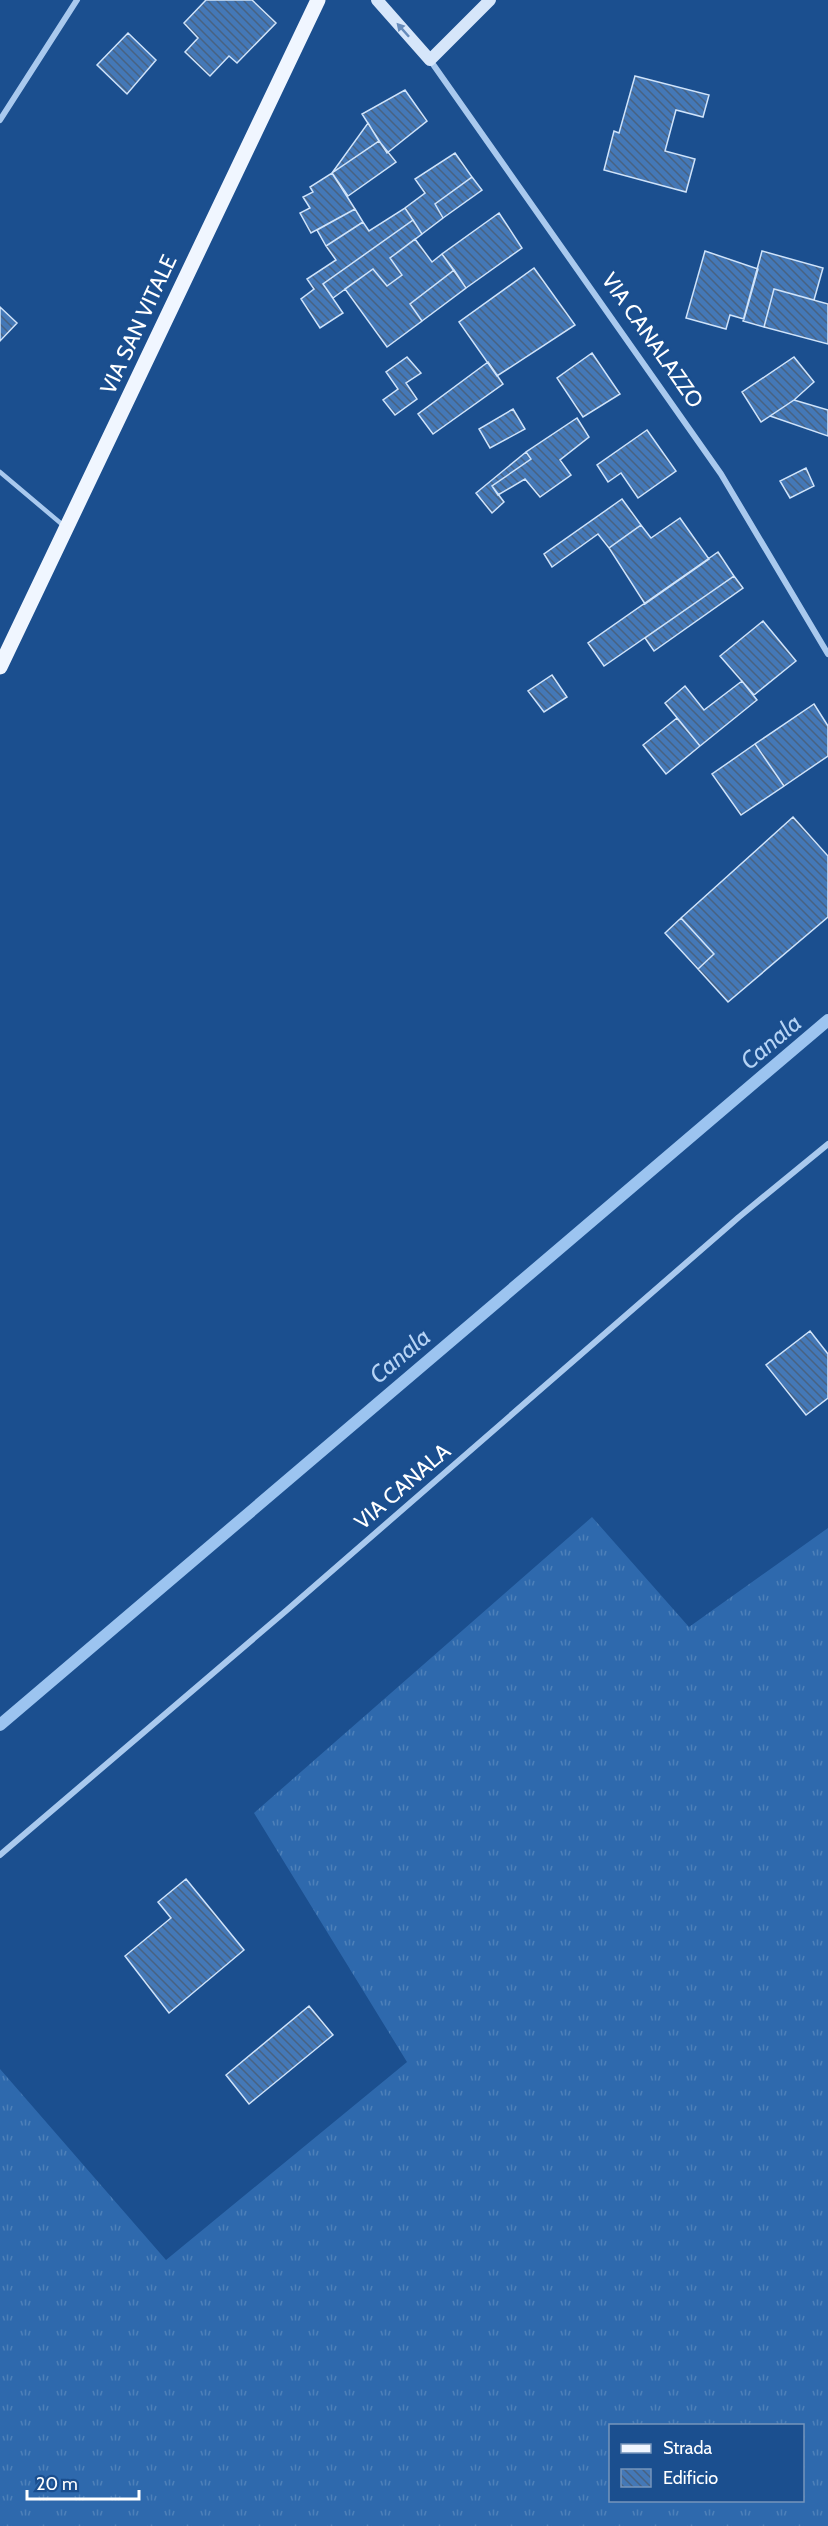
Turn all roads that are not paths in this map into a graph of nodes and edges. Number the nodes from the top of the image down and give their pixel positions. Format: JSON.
{"nodes":[{"id":1,"x":77,"y":0,"type":"edge"},
{"id":2,"x":318,"y":0,"type":"edge"},
{"id":3,"x":377,"y":0,"type":"edge"},
{"id":4,"x":490,"y":0,"type":"edge"},
{"id":5,"x":430,"y":60,"type":"junction"},
{"id":6,"x":0,"y":120,"type":"edge"},
{"id":7,"x":0,"y":472,"type":"edge"},
{"id":8,"x":66,"y":527,"type":"junction"},
{"id":9,"x":828,"y":654,"type":"edge"},
{"id":10,"x":0,"y":667,"type":"edge"},
{"id":11,"x":828,"y":1143,"type":"edge"},
{"id":12,"x":0,"y":1856,"type":"edge"}],
"edges":[{"from":1,"to":6,"type":"street"},
{"from":2,"to":8,"type":"main road","name":"VIA SAN VITALE"},
{"from":5,"to":3,"type":"main road","name":"VIA CANALAZZO","one_way":true},
{"from":4,"to":5,"type":"main road"},
{"from":5,"to":9,"type":"street","name":"VIA CANALAZZO"},
{"from":7,"to":8,"type":"lane"},
{"from":8,"to":10,"type":"main road","name":"VIA SAN VITALE"},
{"from":11,"to":12,"type":"street","name":"VIA CANALA"}]}
